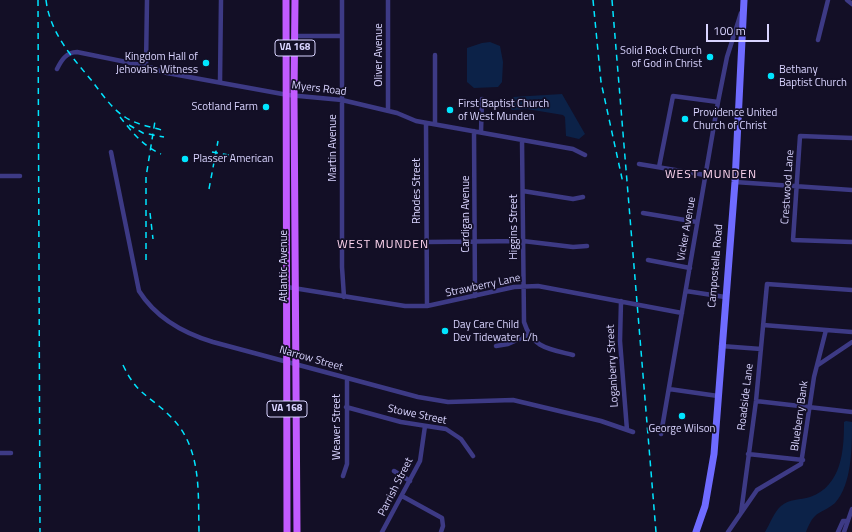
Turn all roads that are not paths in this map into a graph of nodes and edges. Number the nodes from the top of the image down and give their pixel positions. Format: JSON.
{"nodes":[{"id":1,"x":147,"y":0,"type":"edge"},
{"id":2,"x":221,"y":0,"type":"edge"},
{"id":3,"x":286,"y":0,"type":"edge"},
{"id":4,"x":295,"y":0,"type":"edge"},
{"id":5,"x":342,"y":0,"type":"edge"},
{"id":6,"x":388,"y":0,"type":"edge"},
{"id":7,"x":828,"y":0,"type":"edge"},
{"id":8,"x":848,"y":0,"type":"edge"},
{"id":9,"x":744,"y":3,"type":"edge"},
{"id":10,"x":852,"y":4,"type":"edge"},
{"id":11,"x":296,"y":36,"type":"junction"},
{"id":12,"x":342,"y":36,"type":"junction"},
{"id":13,"x":818,"y":40,"type":"dead end"},
{"id":14,"x":436,"y":55,"type":"dead end"},
{"id":15,"x":146,"y":66,"type":"junction"},
{"id":16,"x":57,"y":69,"type":"dead end"},
{"id":17,"x":220,"y":82,"type":"junction"},
{"id":18,"x":286,"y":94,"type":"junction"},
{"id":19,"x":294,"y":95,"type":"junction"},
{"id":20,"x":482,"y":99,"type":"dead end"},
{"id":21,"x":342,"y":100,"type":"junction"},
{"id":22,"x":718,"y":102,"type":"junction"},
{"id":23,"x":388,"y":111,"type":"junction"},
{"id":24,"x":426,"y":123,"type":"junction"},
{"id":25,"x":435,"y":124,"type":"junction"},
{"id":26,"x":474,"y":131,"type":"junction"},
{"id":27,"x":481,"y":132,"type":"junction"},
{"id":28,"x":852,"y":138,"type":"edge"},
{"id":29,"x":522,"y":140,"type":"junction"},
{"id":30,"x":111,"y":152,"type":"dead end"},
{"id":31,"x":585,"y":155,"type":"dead end"},
{"id":32,"x":639,"y":164,"type":"dead end"},
{"id":33,"x":659,"y":167,"type":"junction"},
{"id":34,"x":705,"y":175,"type":"junction"},
{"id":35,"x":0,"y":176,"type":"edge"},
{"id":36,"x":20,"y":176,"type":"dead end"},
{"id":37,"x":735,"y":182,"type":"junction"},
{"id":38,"x":796,"y":186,"type":"junction"},
{"id":39,"x":852,"y":190,"type":"edge"},
{"id":40,"x":523,"y":191,"type":"junction"},
{"id":41,"x":583,"y":197,"type":"dead end"},
{"id":42,"x":643,"y":213,"type":"dead end"},
{"id":43,"x":697,"y":222,"type":"junction"},
{"id":44,"x":475,"y":240,"type":"junction"},
{"id":45,"x":522,"y":241,"type":"junction"},
{"id":46,"x":427,"y":242,"type":"junction"},
{"id":47,"x":852,"y":242,"type":"edge"},
{"id":48,"x":587,"y":246,"type":"dead end"},
{"id":49,"x":648,"y":260,"type":"dead end"},
{"id":50,"x":690,"y":268,"type":"junction"},
{"id":51,"x":523,"y":286,"type":"junction"},
{"id":52,"x":287,"y":287,"type":"junction"},
{"id":53,"x":296,"y":288,"type":"junction"},
{"id":54,"x":852,"y":290,"type":"edge"},
{"id":55,"x":686,"y":291,"type":"junction"},
{"id":56,"x":344,"y":296,"type":"junction"},
{"id":57,"x":475,"y":296,"type":"junction"},
{"id":58,"x":725,"y":297,"type":"junction"},
{"id":59,"x":620,"y":301,"type":"junction"},
{"id":60,"x":427,"y":306,"type":"junction"},
{"id":61,"x":682,"y":313,"type":"junction"},
{"id":62,"x":763,"y":325,"type":"junction"},
{"id":63,"x":826,"y":330,"type":"junction"},
{"id":64,"x":852,"y":332,"type":"edge"},
{"id":65,"x":528,"y":335,"type":"junction"},
{"id":66,"x":852,"y":342,"type":"edge"},
{"id":67,"x":496,"y":346,"type":"dead end"},
{"id":68,"x":721,"y":346,"type":"junction"},
{"id":69,"x":761,"y":349,"type":"junction"},
{"id":70,"x":573,"y":355,"type":"dead end"},
{"id":71,"x":287,"y":362,"type":"junction"},
{"id":72,"x":295,"y":364,"type":"junction"},
{"id":73,"x":818,"y":365,"type":"junction"},
{"id":74,"x":347,"y":379,"type":"junction"},
{"id":75,"x":669,"y":389,"type":"junction"},
{"id":76,"x":718,"y":396,"type":"junction"},
{"id":77,"x":756,"y":401,"type":"junction"},
{"id":78,"x":346,"y":406,"type":"junction"},
{"id":79,"x":810,"y":407,"type":"junction"},
{"id":80,"x":852,"y":412,"type":"edge"},
{"id":81,"x":425,"y":426,"type":"junction"},
{"id":82,"x":626,"y":430,"type":"junction"},
{"id":83,"x":633,"y":432,"type":"dead end"},
{"id":84,"x":661,"y":434,"type":"dead end"},
{"id":85,"x":0,"y":452,"type":"edge"},
{"id":86,"x":11,"y":453,"type":"dead end"},
{"id":87,"x":748,"y":454,"type":"junction"},
{"id":88,"x":473,"y":456,"type":"dead end"},
{"id":89,"x":803,"y":460,"type":"junction"},
{"id":90,"x":394,"y":471,"type":"dead end"},
{"id":91,"x":343,"y":476,"type":"dead end"},
{"id":92,"x":410,"y":481,"type":"junction"},
{"id":93,"x":402,"y":496,"type":"junction"},
{"id":94,"x":852,"y":508,"type":"edge"},
{"id":95,"x":741,"y":513,"type":"junction"},
{"id":96,"x":848,"y":521,"type":"junction"},
{"id":97,"x":287,"y":532,"type":"edge"},
{"id":98,"x":296,"y":532,"type":"edge"},
{"id":99,"x":382,"y":532,"type":"edge"},
{"id":100,"x":441,"y":532,"type":"edge"},
{"id":101,"x":696,"y":532,"type":"edge"},
{"id":102,"x":728,"y":532,"type":"edge"},
{"id":103,"x":838,"y":532,"type":"edge"},
{"id":104,"x":844,"y":532,"type":"edge"}],
"edges":[{"from":1,"to":15,"type":"street"},
{"from":2,"to":17,"type":"street"},
{"from":3,"to":18,"type":"main road","name":"Atlantic Avenue","number":"VA 168"},
{"from":4,"to":11,"type":"main road","name":"Atlantic Avenue","number":"VA 168"},
{"from":5,"to":12,"type":"street","name":"Martin Avenue"},
{"from":6,"to":23,"type":"street","name":"Oliver Avenue"},
{"from":7,"to":13,"type":"street"},
{"from":8,"to":10,"type":"street"},
{"from":9,"to":22,"type":"street","name":"Vicker Avenue"},
{"from":9,"to":37,"type":"main road","name":"Campostella Road"},
{"from":11,"to":12,"type":"street"},
{"from":11,"to":19,"type":"main road","name":"Atlantic Avenue","number":"VA 168"},
{"from":12,"to":21,"type":"street","name":"Martin Avenue"},
{"from":14,"to":25,"type":"street"},
{"from":15,"to":16,"type":"street","name":"Myers Road"},
{"from":15,"to":17,"type":"street","name":"Myers Road"},
{"from":17,"to":18,"type":"street","name":"Myers Road"},
{"from":18,"to":19,"type":"street","name":"Myers Road"},
{"from":18,"to":52,"type":"main road","name":"Atlantic Avenue","number":"VA 168"},
{"from":19,"to":21,"type":"street","name":"Myers Road"},
{"from":19,"to":53,"type":"main road","name":"Atlantic Avenue","number":"VA 168"},
{"from":20,"to":27,"type":"street"},
{"from":21,"to":23,"type":"street","name":"Myers Road"},
{"from":21,"to":56,"type":"street","name":"Martin Avenue"},
{"from":22,"to":33,"type":"street"},
{"from":22,"to":34,"type":"street","name":"Vicker Avenue"},
{"from":23,"to":24,"type":"street","name":"Myers Road"},
{"from":24,"to":25,"type":"street","name":"Myers Road"},
{"from":24,"to":46,"type":"street","name":"Rhodes Street"},
{"from":25,"to":26,"type":"street","name":"Myers Road"},
{"from":26,"to":27,"type":"street","name":"Myers Road"},
{"from":26,"to":44,"type":"street","name":"Cardigan Avenue"},
{"from":27,"to":29,"type":"street","name":"Myers Road"},
{"from":28,"to":38,"type":"street","name":"Crestwood Lane"},
{"from":29,"to":31,"type":"street","name":"Myers Road"},
{"from":29,"to":40,"type":"street","name":"Higgins Street"},
{"from":30,"to":71,"type":"street","name":"Narrow Street"},
{"from":32,"to":33,"type":"street"},
{"from":33,"to":34,"type":"street"},
{"from":34,"to":43,"type":"street","name":"Vicker Avenue"},
{"from":35,"to":36,"type":"street"},
{"from":37,"to":38,"type":"street"},
{"from":37,"to":58,"type":"main road","name":"Campostella Road"},
{"from":38,"to":39,"type":"street"},
{"from":38,"to":47,"type":"street","name":"Crestwood Lane"},
{"from":40,"to":41,"type":"street"},
{"from":40,"to":45,"type":"street","name":"Higgins Street"},
{"from":42,"to":43,"type":"street"},
{"from":43,"to":50,"type":"street","name":"Vicker Avenue"},
{"from":44,"to":45,"type":"street"},
{"from":44,"to":46,"type":"street"},
{"from":44,"to":57,"type":"street","name":"Cardigan Avenue"},
{"from":45,"to":48,"type":"street"},
{"from":45,"to":51,"type":"street","name":"Higgins Street"},
{"from":46,"to":60,"type":"street","name":"Rhodes Street"},
{"from":49,"to":50,"type":"street"},
{"from":50,"to":55,"type":"street","name":"Vicker Avenue"},
{"from":51,"to":57,"type":"street","name":"Strawberry Lane"},
{"from":51,"to":59,"type":"street","name":"Strawberry Lane"},
{"from":51,"to":65,"type":"street","name":"Higgins Street"},
{"from":52,"to":53,"type":"street","name":"Strawberry Lane"},
{"from":52,"to":71,"type":"main road","name":"Atlantic Avenue","number":"VA 168"},
{"from":53,"to":56,"type":"street","name":"Strawberry Lane"},
{"from":53,"to":72,"type":"main road","name":"Atlantic Avenue","number":"VA 168"},
{"from":54,"to":62,"type":"street","name":"Roadside Lane"},
{"from":55,"to":58,"type":"street"},
{"from":55,"to":61,"type":"street","name":"Vicker Avenue"},
{"from":56,"to":60,"type":"street","name":"Strawberry Lane"},
{"from":57,"to":60,"type":"street","name":"Strawberry Lane"},
{"from":58,"to":68,"type":"main road","name":"Campostella Road"},
{"from":59,"to":61,"type":"street","name":"Strawberry Lane"},
{"from":59,"to":82,"type":"street","name":"Loganberry Street"},
{"from":61,"to":75,"type":"street","name":"Vicker Avenue"},
{"from":62,"to":63,"type":"street"},
{"from":62,"to":69,"type":"street","name":"Roadside Lane"},
{"from":63,"to":64,"type":"street"},
{"from":63,"to":73,"type":"street","name":"Blueberry Bank"},
{"from":65,"to":67,"type":"street"},
{"from":65,"to":70,"type":"street"},
{"from":66,"to":73,"type":"street"},
{"from":68,"to":69,"type":"street"},
{"from":68,"to":76,"type":"main road","name":"Campostella Road"},
{"from":69,"to":77,"type":"street","name":"Roadside Lane"},
{"from":71,"to":72,"type":"street","name":"Narrow Street"},
{"from":71,"to":97,"type":"main road","name":"Atlantic Avenue","number":"VA 168"},
{"from":72,"to":74,"type":"street","name":"Narrow Street"},
{"from":72,"to":98,"type":"main road","name":"Atlantic Avenue","number":"VA 168"},
{"from":73,"to":79,"type":"street","name":"Blueberry Bank"},
{"from":74,"to":78,"type":"street","name":"Weaver Street"},
{"from":74,"to":82,"type":"street","name":"Narrow Street"},
{"from":75,"to":76,"type":"street"},
{"from":75,"to":84,"type":"street","name":"Vicker Avenue"},
{"from":76,"to":101,"type":"main road","name":"Campostella Road"},
{"from":77,"to":79,"type":"street"},
{"from":77,"to":87,"type":"street","name":"Roadside Lane"},
{"from":78,"to":81,"type":"street","name":"Stowe Street"},
{"from":78,"to":91,"type":"street","name":"Weaver Street"},
{"from":79,"to":80,"type":"street"},
{"from":79,"to":89,"type":"street","name":"Blueberry Bank"},
{"from":81,"to":88,"type":"street","name":"Stowe Street"},
{"from":81,"to":92,"type":"street","name":"Parrish Street"},
{"from":82,"to":83,"type":"street","name":"Narrow Street"},
{"from":85,"to":86,"type":"street"},
{"from":87,"to":89,"type":"street"},
{"from":87,"to":95,"type":"street","name":"Roadside Lane"},
{"from":89,"to":95,"type":"street","name":"Blueberry Bank"},
{"from":90,"to":92,"type":"street"},
{"from":92,"to":93,"type":"street","name":"Parrish Street"},
{"from":93,"to":99,"type":"street","name":"Parrish Street"},
{"from":93,"to":100,"type":"street"},
{"from":94,"to":96,"type":"street"},
{"from":95,"to":102,"type":"street","name":"Blueberry Bank"},
{"from":96,"to":103,"type":"street"},
{"from":96,"to":104,"type":"street"}]}
